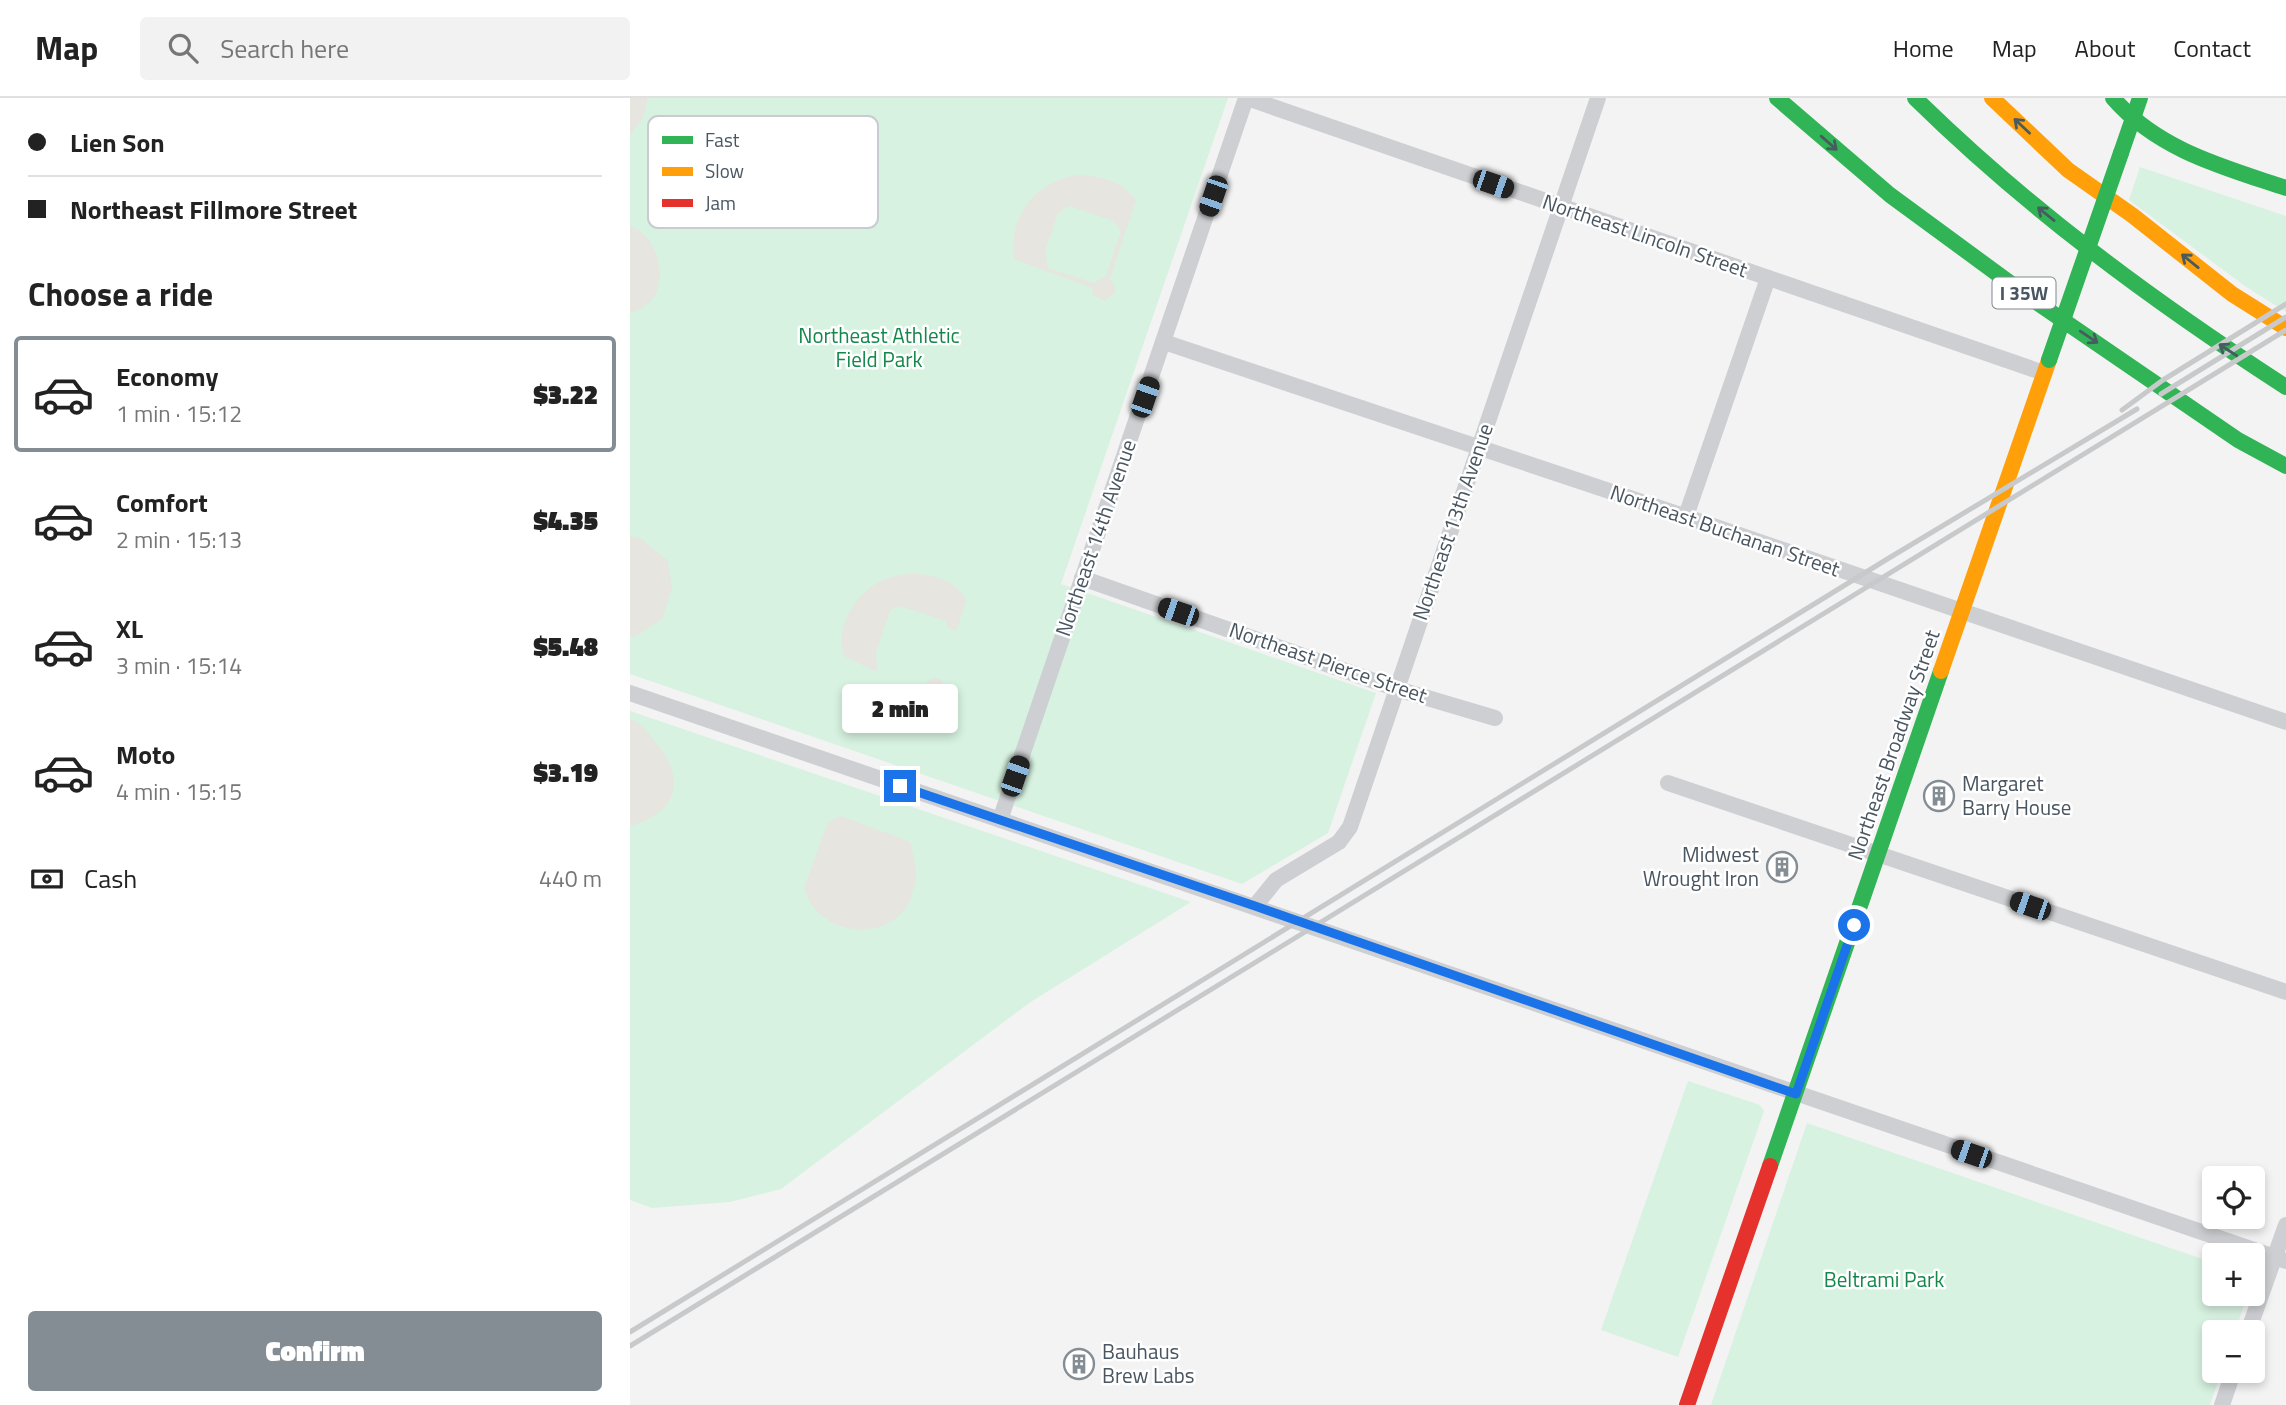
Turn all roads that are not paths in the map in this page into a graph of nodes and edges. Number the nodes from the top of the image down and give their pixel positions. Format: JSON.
{"nodes":[{"id":1,"x":1246,"y":98,"type":"edge"},
{"id":2,"x":1598,"y":98,"type":"edge"},
{"id":3,"x":1777,"y":98,"type":"edge"},
{"id":4,"x":1915,"y":98,"type":"edge"},
{"id":5,"x":1992,"y":98,"type":"edge"},
{"id":6,"x":2113,"y":98,"type":"edge"},
{"id":7,"x":2140,"y":98,"type":"edge"},
{"id":8,"x":2132,"y":120,"type":"junction"},
{"id":9,"x":2286,"y":188,"type":"edge"},
{"id":10,"x":1560,"y":208,"type":"junction"},
{"id":11,"x":1768,"y":278,"type":"junction"},
{"id":12,"x":2286,"y":328,"type":"edge"},
{"id":13,"x":1164,"y":342,"type":"junction"},
{"id":14,"x":2046,"y":367,"type":"junction"},
{"id":15,"x":2286,"y":387,"type":"edge"},
{"id":16,"x":1478,"y":447,"type":"junction"},
{"id":17,"x":2286,"y":466,"type":"edge"},
{"id":18,"x":1686,"y":516,"type":"junction"},
{"id":19,"x":1082,"y":579,"type":"junction"},
{"id":20,"x":1962,"y":612,"type":"junction"},
{"id":21,"x":1397,"y":689,"type":"junction"},
{"id":22,"x":630,"y":693,"type":"edge"},
{"id":23,"x":1495,"y":718,"type":"dead end"},
{"id":24,"x":2286,"y":722,"type":"edge"},
{"id":25,"x":1668,"y":783,"type":"dead end"},
{"id":26,"x":1000,"y":820,"type":"junction"},
{"id":27,"x":1878,"y":855,"type":"junction"},
{"id":28,"x":1255,"y":906,"type":"junction"},
{"id":29,"x":2286,"y":992,"type":"edge"},
{"id":30,"x":1796,"y":1094,"type":"junction"},
{"id":31,"x":2286,"y":1225,"type":"edge"},
{"id":32,"x":2280,"y":1259,"type":"edge"},
{"id":33,"x":2253,"y":1320,"type":"edge"},
{"id":34,"x":2230,"y":1383,"type":"edge"},
{"id":35,"x":1687,"y":1405,"type":"edge"},
{"id":36,"x":2222,"y":1405,"type":"edge"}],
"edges":[{"from":1,"to":10,"type":"street","name":"Northeast Lincoln Street"},
{"from":1,"to":13,"type":"street","name":"Northeast 14th Avenue"},
{"from":2,"to":10,"type":"street","name":"Northeast 13th Avenue"},
{"from":3,"to":17,"type":"main road","number":"I 35W","one_way":true},
{"from":15,"to":4,"type":"main road","one_way":true},
{"from":12,"to":5,"type":"main road","one_way":true},
{"from":6,"to":8,"type":"main road"},
{"from":7,"to":8,"type":"main road","name":"Northeast Broadway Street"},
{"from":8,"to":9,"type":"main road"},
{"from":8,"to":14,"type":"main road","name":"Northeast Broadway Street","bridge":true},
{"from":10,"to":11,"type":"street","name":"Northeast Lincoln Street"},
{"from":10,"to":16,"type":"street","name":"Northeast 13th Avenue"},
{"from":11,"to":14,"type":"street","name":"Northeast Lincoln Street"},
{"from":11,"to":18,"type":"street"},
{"from":13,"to":16,"type":"street","name":"Northeast Buchanan Street"},
{"from":13,"to":19,"type":"street","name":"Northeast 14th Avenue"},
{"from":14,"to":20,"type":"main road","name":"Northeast Broadway Street"},
{"from":16,"to":18,"type":"street","name":"Northeast Buchanan Street"},
{"from":16,"to":21,"type":"street","name":"Northeast 13th Avenue"},
{"from":18,"to":20,"type":"street","name":"Northeast Buchanan Street"},
{"from":19,"to":21,"type":"street","name":"Northeast Pierce Street"},
{"from":19,"to":26,"type":"street","name":"Northeast 14th Avenue"},
{"from":20,"to":24,"type":"street","name":"Northeast Buchanan Street"},
{"from":20,"to":27,"type":"main road","name":"Northeast Broadway Street"},
{"from":21,"to":23,"type":"street","name":"Northeast Pierce Street"},
{"from":21,"to":28,"type":"street","name":"Northeast 13th Avenue"},
{"from":22,"to":26,"type":"street"},
{"from":25,"to":27,"type":"street"},
{"from":26,"to":28,"type":"street"},
{"from":27,"to":29,"type":"street"},
{"from":27,"to":30,"type":"main road","name":"Northeast Broadway Street"},
{"from":28,"to":30,"type":"street"},
{"from":30,"to":32,"type":"street"},
{"from":30,"to":35,"type":"main road","name":"Northeast Broadway Street"},
{"from":31,"to":32,"type":"street"},
{"from":32,"to":33,"type":"street"},
{"from":34,"to":36,"type":"street"}]}
